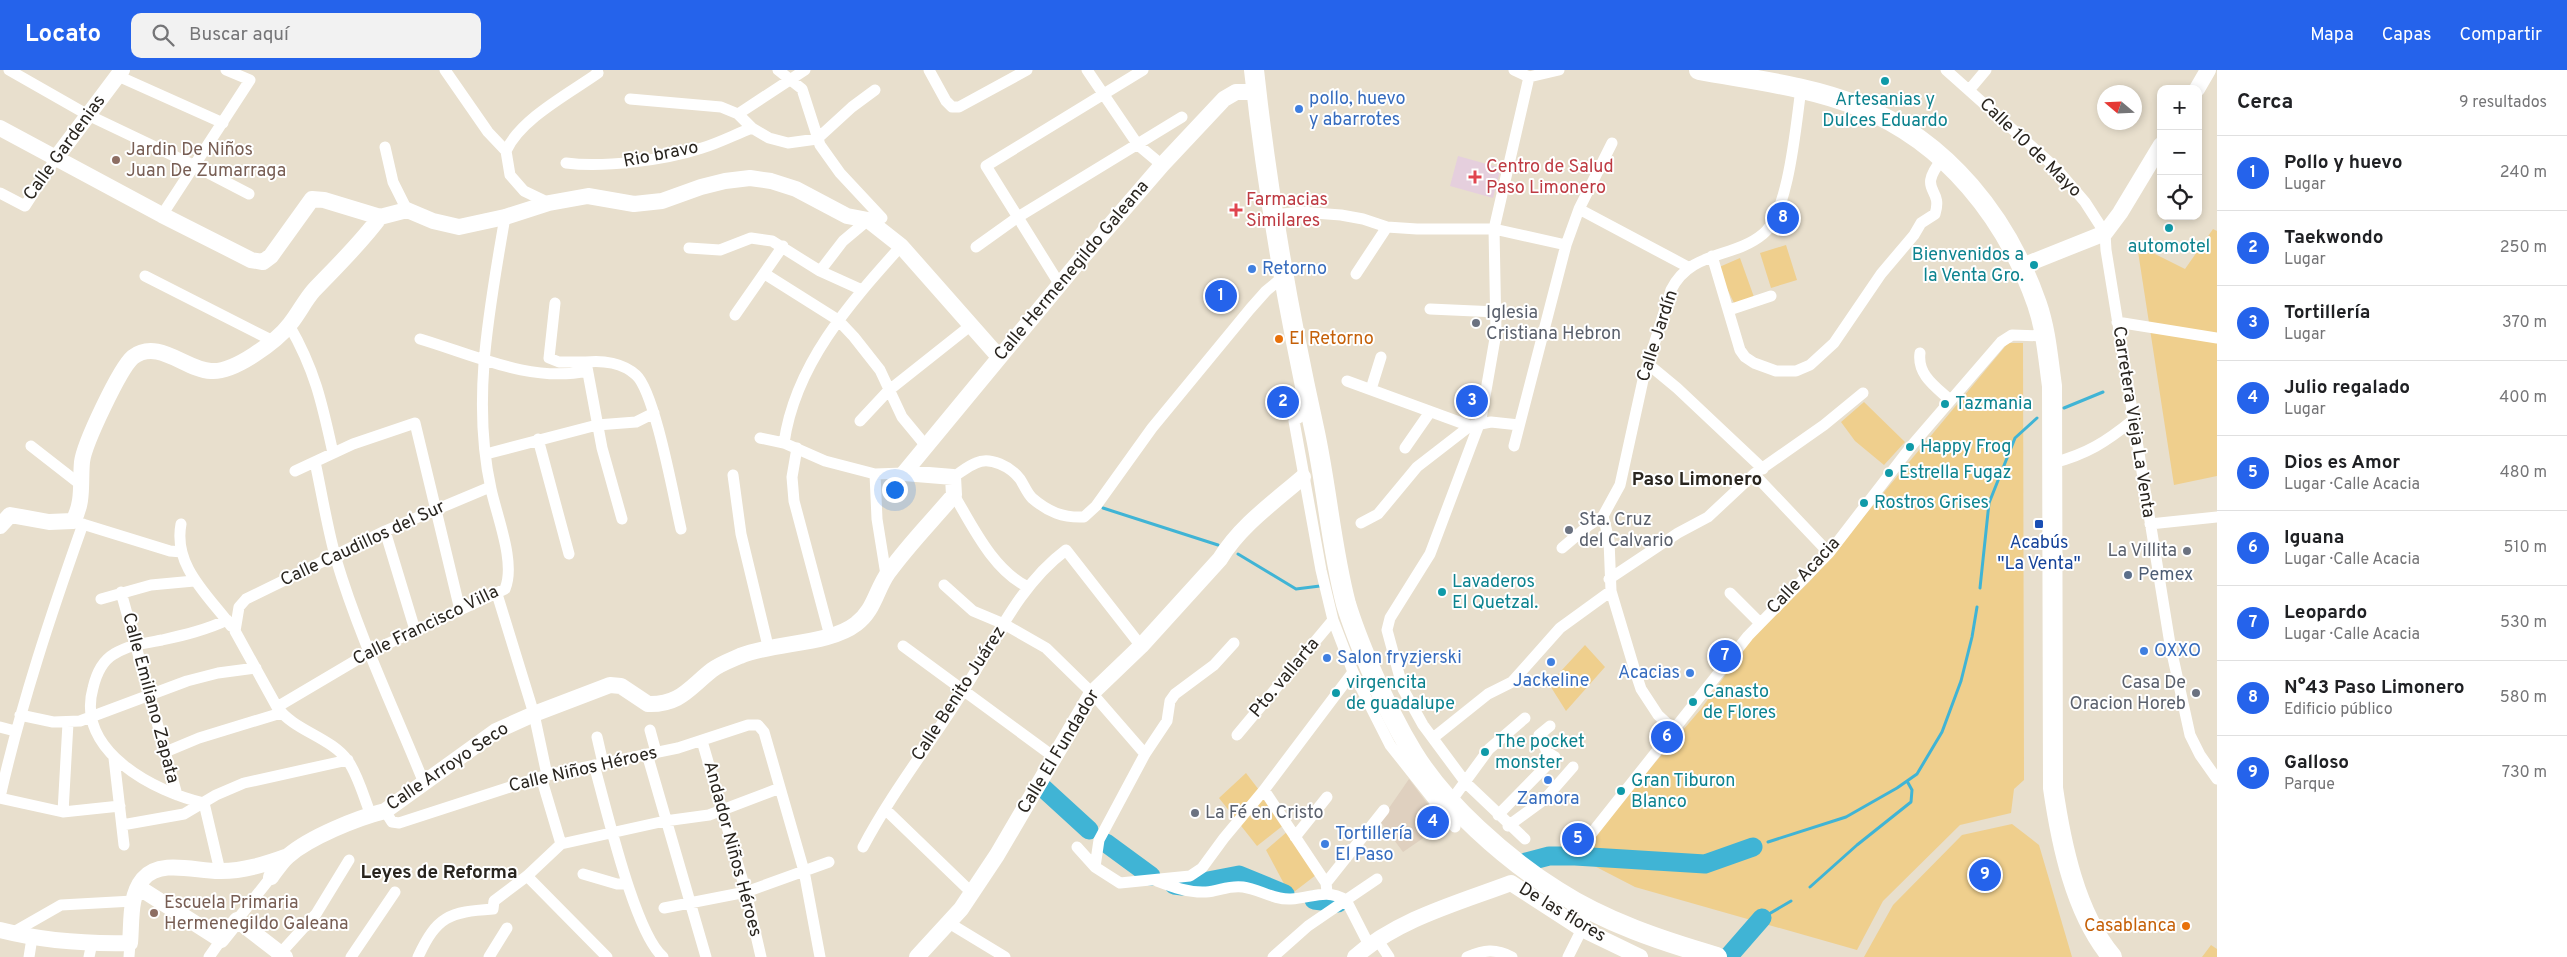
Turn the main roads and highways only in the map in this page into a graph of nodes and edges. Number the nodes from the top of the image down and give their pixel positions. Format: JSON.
{"nodes":[{"id":1,"x":1254,"y":70,"type":"edge"},
{"id":2,"x":1704,"y":70,"type":"edge"},
{"id":3,"x":1762,"y":75,"type":"edge"},
{"id":4,"x":2086,"y":917,"type":"junction"},
{"id":5,"x":1717,"y":957,"type":"edge"},
{"id":6,"x":2094,"y":957,"type":"edge"},
{"id":7,"x":2112,"y":957,"type":"edge"}],
"edges":[{"from":1,"to":5,"type":"highway"},
{"from":2,"to":3,"type":"highway"},
{"from":3,"to":4,"type":"highway"},
{"from":4,"to":6,"type":"highway"},
{"from":4,"to":7,"type":"highway"}]}
